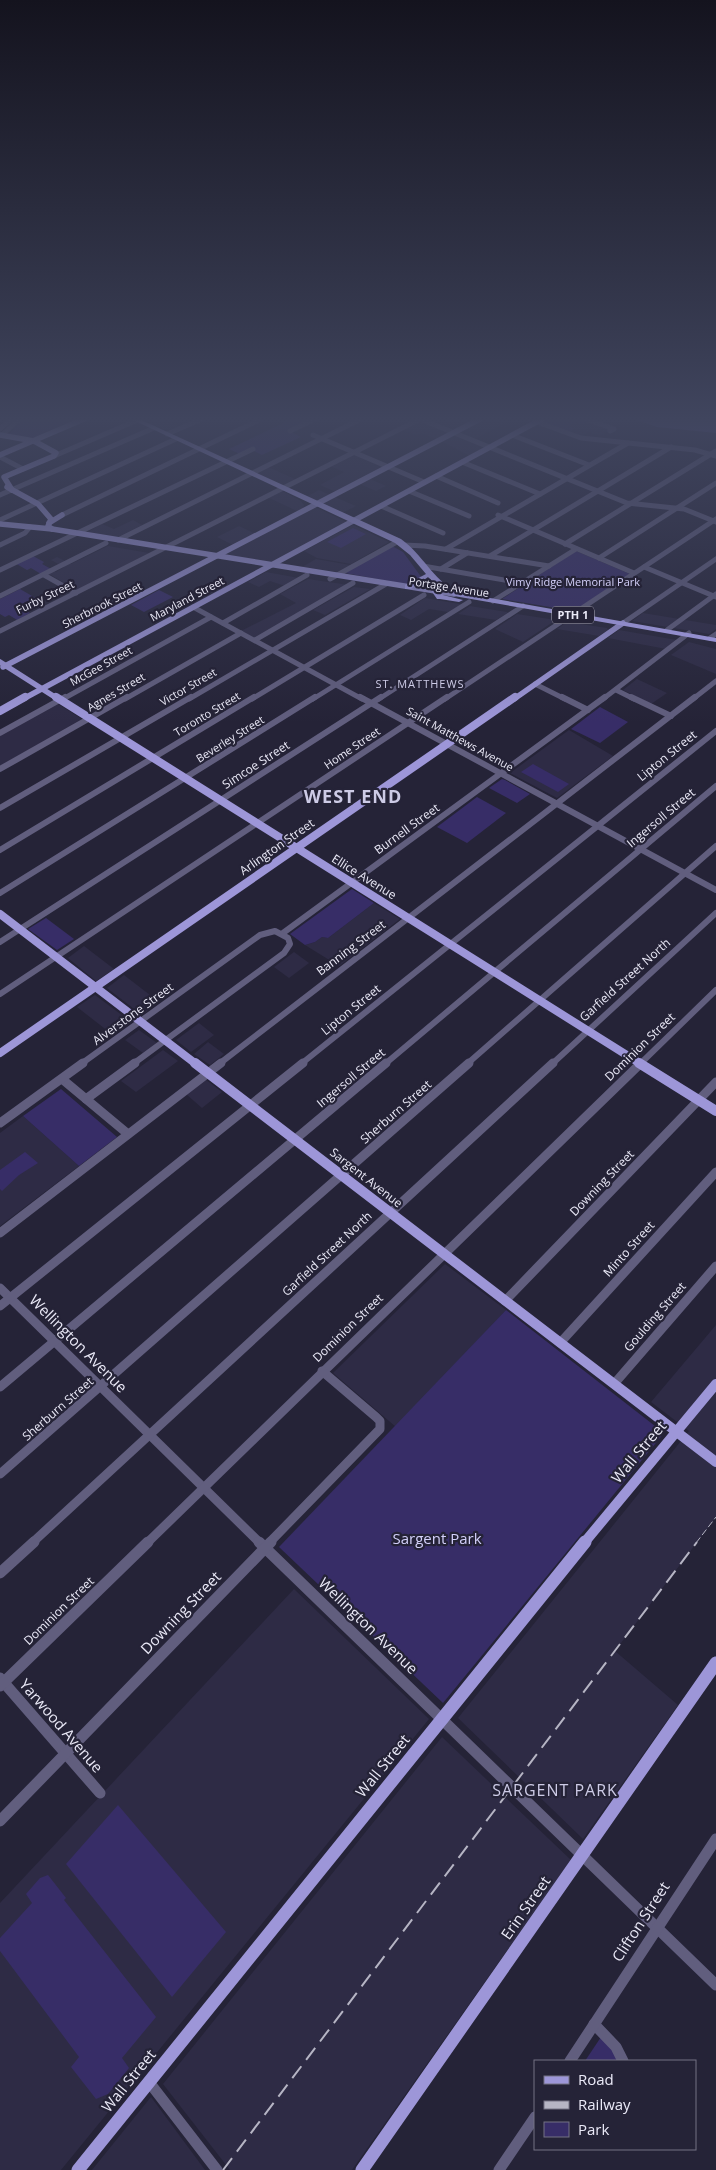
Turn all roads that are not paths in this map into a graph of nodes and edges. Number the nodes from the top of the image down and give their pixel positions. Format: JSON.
{"nodes":[{"id":1,"x":47,"y":520,"type":"edge"},
{"id":2,"x":51,"y":520,"type":"edge"},
{"id":3,"x":56,"y":520,"type":"edge"},
{"id":4,"x":106,"y":520,"type":"edge"},
{"id":5,"x":158,"y":520,"type":"edge"},
{"id":6,"x":218,"y":520,"type":"edge"},
{"id":7,"x":286,"y":520,"type":"edge"},
{"id":8,"x":362,"y":520,"type":"edge"},
{"id":9,"x":414,"y":520,"type":"edge"},
{"id":10,"x":491,"y":520,"type":"edge"},
{"id":11,"x":509,"y":520,"type":"edge"},
{"id":12,"x":549,"y":520,"type":"edge"},
{"id":13,"x":603,"y":520,"type":"edge"},
{"id":14,"x":657,"y":520,"type":"edge"},
{"id":15,"x":715,"y":520,"type":"edge"},
{"id":16,"x":352,"y":521,"type":"joint"},
{"id":17,"x":0,"y":522,"type":"edge"},
{"id":18,"x":50,"y":526,"type":"junction"},
{"id":19,"x":0,"y":528,"type":"edge"},
{"id":20,"x":28,"y":528,"type":"junction"},
{"id":21,"x":368,"y":529,"type":"junction"},
{"id":22,"x":43,"y":530,"type":"junction"},
{"id":23,"x":533,"y":530,"type":"junction"},
{"id":24,"x":443,"y":533,"type":"dead end"},
{"id":25,"x":78,"y":534,"type":"junction"},
{"id":26,"x":70,"y":537,"type":"junction"},
{"id":27,"x":118,"y":540,"type":"junction"},
{"id":28,"x":106,"y":542,"type":"junction"},
{"id":29,"x":397,"y":542,"type":"junction"},
{"id":30,"x":565,"y":544,"type":"junction"},
{"id":31,"x":0,"y":545,"type":"edge"},
{"id":32,"x":162,"y":549,"type":"junction"},
{"id":33,"x":446,"y":549,"type":"junction"},
{"id":34,"x":576,"y":549,"type":"junction"},
{"id":35,"x":467,"y":553,"type":"junction"},
{"id":36,"x":217,"y":556,"type":"junction"},
{"id":37,"x":490,"y":556,"type":"junction"},
{"id":38,"x":599,"y":558,"type":"junction"},
{"id":39,"x":716,"y":559,"type":"edge"},
{"id":40,"x":211,"y":560,"type":"junction"},
{"id":41,"x":269,"y":566,"type":"junction"},
{"id":42,"x":423,"y":566,"type":"junction"},
{"id":43,"x":549,"y":566,"type":"junction"},
{"id":44,"x":644,"y":567,"type":"junction"},
{"id":45,"x":1,"y":569,"type":"edge"},
{"id":46,"x":441,"y":569,"type":"junction"},
{"id":47,"x":634,"y":573,"type":"junction"},
{"id":48,"x":44,"y":575,"type":"junction"},
{"id":49,"x":307,"y":575,"type":"junction"},
{"id":50,"x":337,"y":576,"type":"junction"},
{"id":51,"x":425,"y":576,"type":"junction"},
{"id":52,"x":330,"y":579,"type":"junction"},
{"id":53,"x":522,"y":582,"type":"junction"},
{"id":54,"x":354,"y":583,"type":"junction"},
{"id":55,"x":682,"y":583,"type":"junction"},
{"id":56,"x":383,"y":585,"type":"junction"},
{"id":57,"x":408,"y":587,"type":"junction"},
{"id":58,"x":76,"y":593,"type":"junction"},
{"id":59,"x":424,"y":594,"type":"junction"},
{"id":60,"x":438,"y":594,"type":"junction"},
{"id":61,"x":454,"y":594,"type":"junction"},
{"id":62,"x":0,"y":596,"type":"edge"},
{"id":63,"x":715,"y":596,"type":"edge"},
{"id":64,"x":493,"y":601,"type":"junction"},
{"id":65,"x":469,"y":602,"type":"junction"},
{"id":66,"x":194,"y":607,"type":"junction"},
{"id":67,"x":520,"y":608,"type":"junction"},
{"id":68,"x":569,"y":616,"type":"junction"},
{"id":69,"x":212,"y":617,"type":"junction"},
{"id":70,"x":223,"y":623,"type":"junction"},
{"id":71,"x":620,"y":625,"type":"junction"},
{"id":72,"x":667,"y":630,"type":"junction"},
{"id":73,"x":0,"y":631,"type":"edge"},
{"id":74,"x":241,"y":633,"type":"junction"},
{"id":75,"x":687,"y":636,"type":"junction"},
{"id":76,"x":714,"y":639,"type":"edge"},
{"id":77,"x":255,"y":640,"type":"junction"},
{"id":78,"x":273,"y":650,"type":"junction"},
{"id":79,"x":2,"y":666,"type":"edge"},
{"id":80,"x":305,"y":667,"type":"junction"},
{"id":81,"x":716,"y":681,"type":"edge"},
{"id":82,"x":338,"y":684,"type":"junction"},
{"id":83,"x":535,"y":684,"type":"junction"},
{"id":84,"x":42,"y":689,"type":"junction"},
{"id":85,"x":616,"y":690,"type":"junction"},
{"id":86,"x":60,"y":700,"type":"junction"},
{"id":87,"x":373,"y":703,"type":"junction"},
{"id":88,"x":588,"y":710,"type":"junction"},
{"id":89,"x":0,"y":712,"type":"edge"},
{"id":90,"x":671,"y":716,"type":"junction"},
{"id":91,"x":90,"y":719,"type":"junction"},
{"id":92,"x":409,"y":723,"type":"junction"},
{"id":93,"x":716,"y":731,"type":"edge"},
{"id":94,"x":0,"y":733,"type":"edge"},
{"id":95,"x":121,"y":738,"type":"junction"},
{"id":96,"x":448,"y":744,"type":"junction"},
{"id":97,"x":153,"y":758,"type":"junction"},
{"id":98,"x":0,"y":769,"type":"edge"},
{"id":99,"x":501,"y":774,"type":"junction"},
{"id":100,"x":185,"y":778,"type":"junction"},
{"id":101,"x":716,"y":786,"type":"edge"},
{"id":102,"x":221,"y":801,"type":"junction"},
{"id":103,"x":556,"y":803,"type":"junction"},
{"id":104,"x":0,"y":808,"type":"edge"},
{"id":105,"x":257,"y":824,"type":"junction"},
{"id":106,"x":598,"y":826,"type":"junction"},
{"id":107,"x":716,"y":846,"type":"edge"},
{"id":108,"x":297,"y":848,"type":"junction"},
{"id":109,"x":641,"y":849,"type":"junction"},
{"id":110,"x":0,"y":850,"type":"edge"},
{"id":111,"x":685,"y":873,"type":"junction"},
{"id":112,"x":352,"y":883,"type":"junction"},
{"id":113,"x":716,"y":890,"type":"edge"},
{"id":114,"x":0,"y":893,"type":"edge"},
{"id":115,"x":0,"y":914,"type":"edge"},
{"id":116,"x":716,"y":914,"type":"edge"},
{"id":117,"x":408,"y":918,"type":"junction"},
{"id":118,"x":20,"y":930,"type":"junction"},
{"id":119,"x":283,"y":933,"type":"junction"},
{"id":120,"x":0,"y":942,"type":"edge"},
{"id":121,"x":450,"y":944,"type":"junction"},
{"id":122,"x":56,"y":957,"type":"junction"},
{"id":123,"x":494,"y":972,"type":"junction"},
{"id":124,"x":96,"y":987,"type":"junction"},
{"id":125,"x":716,"y":990,"type":"edge"},
{"id":126,"x":0,"y":994,"type":"edge"},
{"id":127,"x":540,"y":1000,"type":"junction"},
{"id":128,"x":141,"y":1022,"type":"junction"},
{"id":129,"x":588,"y":1031,"type":"junction"},
{"id":130,"x":165,"y":1041,"type":"junction"},
{"id":131,"x":0,"y":1054,"type":"edge"},
{"id":132,"x":640,"y":1063,"type":"junction"},
{"id":133,"x":207,"y":1073,"type":"junction"},
{"id":134,"x":62,"y":1079,"type":"junction"},
{"id":135,"x":716,"y":1082,"type":"edge"},
{"id":136,"x":86,"y":1100,"type":"junction"},
{"id":137,"x":698,"y":1100,"type":"junction"},
{"id":138,"x":250,"y":1105,"type":"junction"},
{"id":139,"x":716,"y":1111,"type":"edge"},
{"id":140,"x":0,"y":1123,"type":"edge"},
{"id":141,"x":128,"y":1134,"type":"junction"},
{"id":142,"x":295,"y":1140,"type":"junction"},
{"id":143,"x":716,"y":1172,"type":"edge"},
{"id":144,"x":341,"y":1175,"type":"junction"},
{"id":145,"x":391,"y":1213,"type":"junction"},
{"id":146,"x":0,"y":1233,"type":"edge"},
{"id":147,"x":444,"y":1254,"type":"junction"},
{"id":148,"x":716,"y":1266,"type":"edge"},
{"id":149,"x":0,"y":1288,"type":"edge"},
{"id":150,"x":10,"y":1298,"type":"junction"},
{"id":151,"x":505,"y":1301,"type":"junction"},
{"id":152,"x":0,"y":1306,"type":"edge"},
{"id":153,"x":53,"y":1342,"type":"junction"},
{"id":154,"x":560,"y":1343,"type":"junction"},
{"id":155,"x":322,"y":1371,"type":"junction"},
{"id":156,"x":614,"y":1384,"type":"junction"},
{"id":157,"x":716,"y":1384,"type":"edge"},
{"id":158,"x":0,"y":1387,"type":"edge"},
{"id":159,"x":100,"y":1387,"type":"junction"},
{"id":160,"x":677,"y":1432,"type":"junction"},
{"id":161,"x":149,"y":1435,"type":"junction"},
{"id":162,"x":716,"y":1462,"type":"edge"},
{"id":163,"x":0,"y":1474,"type":"edge"},
{"id":164,"x":204,"y":1488,"type":"junction"},
{"id":165,"x":266,"y":1548,"type":"junction"},
{"id":166,"x":0,"y":1573,"type":"edge"},
{"id":167,"x":716,"y":1663,"type":"edge"},
{"id":168,"x":1,"y":1682,"type":"edge"},
{"id":169,"x":443,"y":1718,"type":"junction"},
{"id":170,"x":65,"y":1754,"type":"junction"},
{"id":171,"x":100,"y":1793,"type":"dead end"},
{"id":172,"x":0,"y":1821,"type":"edge"},
{"id":173,"x":716,"y":1839,"type":"edge"},
{"id":174,"x":583,"y":1856,"type":"junction"},
{"id":175,"x":656,"y":1928,"type":"junction"},
{"id":176,"x":716,"y":1986,"type":"edge"},
{"id":177,"x":594,"y":2024,"type":"junction"},
{"id":178,"x":571,"y":2060,"type":"edge"},
{"id":179,"x":622,"y":2060,"type":"edge"},
{"id":180,"x":149,"y":2082,"type":"junction"},
{"id":181,"x":534,"y":2118,"type":"edge"},
{"id":182,"x":78,"y":2170,"type":"edge"},
{"id":183,"x":218,"y":2170,"type":"edge"},
{"id":184,"x":362,"y":2170,"type":"edge"},
{"id":185,"x":499,"y":2170,"type":"edge"}],
"edges":[{"from":1,"to":22,"type":"main road"},
{"from":2,"to":18,"type":"main road"},
{"from":3,"to":18,"type":"main road"},
{"from":4,"to":25,"type":"street"},
{"from":5,"to":27,"type":"street"},
{"from":6,"to":32,"type":"street","name":"Furby Street"},
{"from":7,"to":36,"type":"main road","name":"Sherbrook Street"},
{"from":8,"to":21,"type":"highway"},
{"from":9,"to":24,"type":"street"},
{"from":10,"to":33,"type":"street"},
{"from":11,"to":23,"type":"street"},
{"from":12,"to":23,"type":"street"},
{"from":13,"to":30,"type":"street"},
{"from":14,"to":38,"type":"street"},
{"from":15,"to":44,"type":"street","name":"Home Street"},
{"from":16,"to":21,"type":"highway","number":"PTH 1"},
{"from":16,"to":41,"type":"main road","name":"Maryland Street"},
{"from":17,"to":20,"type":"main road","name":"Portage Avenue"},
{"from":18,"to":22,"type":"main road","name":"Portage Avenue"},
{"from":18,"to":25,"type":"main road","name":"Portage Avenue"},
{"from":19,"to":20,"type":"main road","name":"Portage Avenue"},
{"from":20,"to":22,"type":"main road","name":"Portage Avenue"},
{"from":20,"to":31,"type":"street"},
{"from":21,"to":29,"type":"highway","number":"PTH 1"},
{"from":22,"to":26,"type":"main road","name":"Portage Avenue"},
{"from":23,"to":30,"type":"street"},
{"from":23,"to":37,"type":"street"},
{"from":25,"to":26,"type":"street"},
{"from":25,"to":27,"type":"main road","name":"Portage Avenue"},
{"from":26,"to":28,"type":"main road","name":"Portage Avenue"},
{"from":26,"to":45,"type":"street"},
{"from":27,"to":32,"type":"main road","name":"Portage Avenue"},
{"from":28,"to":32,"type":"main road","name":"Portage Avenue"},
{"from":28,"to":48,"type":"street"},
{"from":29,"to":33,"type":"street"},
{"from":29,"to":42,"type":"highway","number":"PTH 1"},
{"from":29,"to":50,"type":"street"},
{"from":29,"to":51,"type":"highway","number":"PTH 1"},
{"from":30,"to":34,"type":"street"},
{"from":32,"to":36,"type":"main road","name":"Portage Avenue"},
{"from":32,"to":40,"type":"main road","name":"Portage Avenue"},
{"from":32,"to":58,"type":"street","name":"Furby Street"},
{"from":33,"to":35,"type":"street"},
{"from":34,"to":38,"type":"street"},
{"from":34,"to":43,"type":"street"},
{"from":35,"to":37,"type":"street"},
{"from":35,"to":46,"type":"street"},
{"from":36,"to":40,"type":"main road","name":"Sherbrook Street"},
{"from":36,"to":41,"type":"main road","name":"Portage Avenue"},
{"from":37,"to":43,"type":"street"},
{"from":38,"to":47,"type":"street"},
{"from":39,"to":55,"type":"street","name":"Arlington Street"},
{"from":40,"to":41,"type":"main road","name":"Portage Avenue"},
{"from":40,"to":79,"type":"main road","name":"Sherbrook Street"},
{"from":41,"to":49,"type":"main road","name":"Portage Avenue"},
{"from":41,"to":50,"type":"main road","name":"Portage Avenue"},
{"from":41,"to":66,"type":"main road","name":"Maryland Street"},
{"from":42,"to":46,"type":"street"},
{"from":42,"to":61,"type":"highway","number":"PTH 1"},
{"from":43,"to":53,"type":"street"},
{"from":44,"to":47,"type":"street","name":"Home Street"},
{"from":44,"to":55,"type":"street"},
{"from":46,"to":53,"type":"street"},
{"from":47,"to":68,"type":"street","name":"Home Street"},
{"from":48,"to":58,"type":"street"},
{"from":48,"to":62,"type":"street"},
{"from":49,"to":52,"type":"main road","name":"Portage Avenue"},
{"from":49,"to":70,"type":"street"},
{"from":50,"to":52,"type":"street"},
{"from":50,"to":56,"type":"main road","name":"Portage Avenue"},
{"from":51,"to":57,"type":"highway"},
{"from":51,"to":60,"type":"highway","number":"PTH 1"},
{"from":52,"to":54,"type":"main road","name":"Portage Avenue"},
{"from":53,"to":64,"type":"street"},
{"from":54,"to":56,"type":"main road","name":"Portage Avenue"},
{"from":54,"to":77,"type":"street"},
{"from":55,"to":63,"type":"street"},
{"from":55,"to":71,"type":"street","name":"Arlington Street"},
{"from":56,"to":57,"type":"main road","name":"Portage Avenue"},
{"from":56,"to":59,"type":"main road","name":"Portage Avenue"},
{"from":56,"to":78,"type":"street","name":"Victor Street"},
{"from":57,"to":60,"type":"main road","name":"Portage Avenue"},
{"from":58,"to":73,"type":"street","name":"Furby Street"},
{"from":59,"to":60,"type":"main road","name":"Portage Avenue"},
{"from":59,"to":80,"type":"street","name":"Toronto Street"},
{"from":60,"to":61,"type":"main road","name":"Portage Avenue"},
{"from":60,"to":65,"type":"highway","name":"Portage Avenue","number":"PTH 1"},
{"from":61,"to":64,"type":"highway","name":"Portage Avenue","number":"PTH 1"},
{"from":63,"to":72,"type":"street"},
{"from":64,"to":67,"type":"highway","name":"Portage Avenue","number":"PTH 1"},
{"from":65,"to":67,"type":"highway","name":"Portage Avenue","number":"PTH 1"},
{"from":65,"to":82,"type":"street","name":"Beverley Street"},
{"from":66,"to":69,"type":"street","name":"Saint Matthews Avenue"},
{"from":66,"to":84,"type":"main road","name":"Maryland Street"},
{"from":67,"to":68,"type":"highway","name":"Portage Avenue","number":"PTH 1"},
{"from":67,"to":87,"type":"street","name":"Simcoe Street"},
{"from":68,"to":71,"type":"highway","name":"Portage Avenue","number":"PTH 1"},
{"from":68,"to":92,"type":"street","name":"Home Street"},
{"from":69,"to":70,"type":"street","name":"Saint Matthews Avenue"},
{"from":69,"to":86,"type":"street","name":"McGee Street"},
{"from":70,"to":74,"type":"street","name":"Saint Matthews Avenue"},
{"from":71,"to":72,"type":"highway","name":"Portage Avenue","number":"PTH 1"},
{"from":71,"to":75,"type":"highway","name":"Portage Avenue","number":"PTH 1"},
{"from":71,"to":83,"type":"main road","name":"Arlington Street"},
{"from":72,"to":75,"type":"highway","name":"Portage Avenue","number":"PTH 1"},
{"from":74,"to":77,"type":"street","name":"Saint Matthews Avenue"},
{"from":74,"to":91,"type":"street","name":"Agnes Street"},
{"from":75,"to":76,"type":"highway","name":"Portage Avenue","number":"PTH 1"},
{"from":75,"to":85,"type":"street","name":"Burnell Street"},
{"from":77,"to":78,"type":"street","name":"Saint Matthews Avenue"},
{"from":78,"to":80,"type":"street","name":"Saint Matthews Avenue"},
{"from":78,"to":95,"type":"street","name":"Victor Street"},
{"from":79,"to":84,"type":"main road","name":"Ellice Avenue"},
{"from":80,"to":82,"type":"street","name":"Saint Matthews Avenue"},
{"from":80,"to":97,"type":"street","name":"Toronto Street"},
{"from":81,"to":90,"type":"street","name":"Banning Street"},
{"from":82,"to":87,"type":"street","name":"Saint Matthews Avenue"},
{"from":82,"to":100,"type":"street","name":"Beverley Street"},
{"from":83,"to":88,"type":"street"},
{"from":83,"to":96,"type":"main road","name":"Arlington Street"},
{"from":84,"to":86,"type":"main road","name":"Ellice Avenue"},
{"from":84,"to":89,"type":"main road","name":"Maryland Street"},
{"from":85,"to":88,"type":"street","name":"Burnell Street"},
{"from":85,"to":90,"type":"street"},
{"from":86,"to":91,"type":"main road","name":"Ellice Avenue"},
{"from":86,"to":94,"type":"street","name":"McGee Street"},
{"from":87,"to":92,"type":"street","name":"Saint Matthews Avenue"},
{"from":87,"to":102,"type":"street","name":"Simcoe Street"},
{"from":88,"to":99,"type":"street","name":"Burnell Street"},
{"from":90,"to":103,"type":"street","name":"Banning Street"},
{"from":91,"to":95,"type":"main road","name":"Ellice Avenue"},
{"from":91,"to":98,"type":"street","name":"Agnes Street"},
{"from":92,"to":96,"type":"street","name":"Saint Matthews Avenue"},
{"from":92,"to":105,"type":"street","name":"Home Street"},
{"from":93,"to":106,"type":"street","name":"Lipton Street"},
{"from":95,"to":97,"type":"main road","name":"Ellice Avenue"},
{"from":95,"to":104,"type":"street","name":"Victor Street"},
{"from":96,"to":99,"type":"street","name":"Saint Matthews Avenue"},
{"from":96,"to":108,"type":"main road","name":"Arlington Street"},
{"from":97,"to":100,"type":"main road","name":"Ellice Avenue"},
{"from":97,"to":110,"type":"street","name":"Toronto Street"},
{"from":99,"to":103,"type":"street","name":"Saint Matthews Avenue"},
{"from":99,"to":112,"type":"street","name":"Burnell Street"},
{"from":100,"to":102,"type":"main road","name":"Ellice Avenue"},
{"from":100,"to":114,"type":"street","name":"Beverley Street"},
{"from":101,"to":109,"type":"street","name":"Ingersoll Street"},
{"from":102,"to":105,"type":"main road","name":"Ellice Avenue"},
{"from":102,"to":118,"type":"street","name":"Simcoe Street"},
{"from":103,"to":106,"type":"street","name":"Saint Matthews Avenue"},
{"from":103,"to":117,"type":"street","name":"Banning Street"},
{"from":105,"to":108,"type":"main road","name":"Ellice Avenue"},
{"from":105,"to":122,"type":"street","name":"Home Street"},
{"from":106,"to":109,"type":"street","name":"Saint Matthews Avenue"},
{"from":106,"to":121,"type":"street","name":"Lipton Street"},
{"from":107,"to":111,"type":"street","name":"Sherburn Street"},
{"from":108,"to":112,"type":"main road","name":"Ellice Avenue"},
{"from":108,"to":124,"type":"main road","name":"Arlington Street"},
{"from":109,"to":111,"type":"street","name":"Saint Matthews Avenue"},
{"from":109,"to":123,"type":"street","name":"Ingersoll Street"},
{"from":111,"to":113,"type":"street","name":"Saint Matthews Avenue"},
{"from":111,"to":127,"type":"street","name":"Sherburn Street"},
{"from":112,"to":117,"type":"main road","name":"Ellice Avenue"},
{"from":112,"to":119,"type":"street","name":"Burnell Street"},
{"from":115,"to":118,"type":"main road","name":"Sargent Avenue"},
{"from":116,"to":129,"type":"street","name":"Garfield Street North"},
{"from":117,"to":121,"type":"main road","name":"Ellice Avenue"},
{"from":117,"to":133,"type":"street","name":"Banning Street"},
{"from":118,"to":120,"type":"street","name":"Simcoe Street"},
{"from":118,"to":122,"type":"main road","name":"Sargent Avenue"},
{"from":119,"to":128,"type":"street","name":"Alverstone Street"},
{"from":119,"to":130,"type":"street"},
{"from":121,"to":123,"type":"main road","name":"Ellice Avenue"},
{"from":121,"to":138,"type":"street","name":"Lipton Street"},
{"from":122,"to":124,"type":"main road","name":"Sargent Avenue"},
{"from":122,"to":126,"type":"street","name":"Home Street"},
{"from":123,"to":127,"type":"main road","name":"Ellice Avenue"},
{"from":123,"to":142,"type":"street","name":"Ingersoll Street"},
{"from":124,"to":128,"type":"main road","name":"Sargent Avenue"},
{"from":124,"to":131,"type":"main road","name":"Arlington Street"},
{"from":125,"to":132,"type":"street","name":"Dominion Street"},
{"from":127,"to":129,"type":"main road","name":"Ellice Avenue"},
{"from":127,"to":144,"type":"street","name":"Sherburn Street"},
{"from":128,"to":130,"type":"main road","name":"Sargent Avenue"},
{"from":128,"to":134,"type":"street","name":"Alverstone Street"},
{"from":129,"to":132,"type":"main road","name":"Ellice Avenue"},
{"from":129,"to":145,"type":"street","name":"Garfield Street North"},
{"from":130,"to":133,"type":"main road","name":"Sargent Avenue"},
{"from":130,"to":136,"type":"street"},
{"from":132,"to":137,"type":"main road","name":"Ellice Avenue"},
{"from":132,"to":147,"type":"street","name":"Dominion Street"},
{"from":133,"to":138,"type":"main road","name":"Sargent Avenue"},
{"from":133,"to":141,"type":"street","name":"Banning Street"},
{"from":134,"to":136,"type":"street"},
{"from":134,"to":140,"type":"street","name":"Alverstone Street"},
{"from":135,"to":137,"type":"street","name":"Downing Street"},
{"from":136,"to":141,"type":"street"},
{"from":137,"to":139,"type":"main road","name":"Ellice Avenue"},
{"from":137,"to":151,"type":"street","name":"Downing Street"},
{"from":138,"to":142,"type":"main road","name":"Sargent Avenue"},
{"from":138,"to":150,"type":"street","name":"Lipton Street"},
{"from":141,"to":146,"type":"street","name":"Banning Street"},
{"from":142,"to":144,"type":"main road","name":"Sargent Avenue"},
{"from":142,"to":153,"type":"street","name":"Ingersoll Street"},
{"from":143,"to":154,"type":"street","name":"Minto Street"},
{"from":144,"to":145,"type":"main road","name":"Sargent Avenue"},
{"from":144,"to":159,"type":"street","name":"Sherburn Street"},
{"from":145,"to":147,"type":"main road","name":"Sargent Avenue"},
{"from":145,"to":161,"type":"street","name":"Garfield Street North"},
{"from":147,"to":151,"type":"main road","name":"Sargent Avenue"},
{"from":147,"to":155,"type":"street","name":"Dominion Street"},
{"from":148,"to":156,"type":"street","name":"Goulding Street"},
{"from":149,"to":150,"type":"street","name":"Wellington Avenue"},
{"from":150,"to":152,"type":"street","name":"Lipton Street"},
{"from":150,"to":153,"type":"street","name":"Wellington Avenue"},
{"from":151,"to":154,"type":"main road","name":"Sargent Avenue"},
{"from":153,"to":158,"type":"street","name":"Ingersoll Street"},
{"from":153,"to":159,"type":"street","name":"Wellington Avenue"},
{"from":154,"to":156,"type":"main road","name":"Sargent Avenue"},
{"from":155,"to":164,"type":"street","name":"Dominion Street"},
{"from":155,"to":165,"type":"street","name":"Downing Street"},
{"from":156,"to":160,"type":"main road","name":"Sargent Avenue"},
{"from":157,"to":160,"type":"main road","name":"Wall Street"},
{"from":159,"to":161,"type":"street","name":"Wellington Avenue"},
{"from":159,"to":163,"type":"street","name":"Sherburn Street"},
{"from":160,"to":162,"type":"main road","name":"Sargent Avenue"},
{"from":160,"to":169,"type":"main road","name":"Wall Street"},
{"from":161,"to":164,"type":"street","name":"Wellington Avenue"},
{"from":161,"to":166,"type":"street","name":"Garfield Street North"},
{"from":164,"to":165,"type":"street","name":"Wellington Avenue"},
{"from":164,"to":168,"type":"street","name":"Dominion Street"},
{"from":165,"to":169,"type":"street","name":"Wellington Avenue"},
{"from":165,"to":170,"type":"street","name":"Downing Street"},
{"from":167,"to":174,"type":"main road","name":"Erin Street"},
{"from":168,"to":170,"type":"street","name":"Yarwood Avenue"},
{"from":169,"to":174,"type":"street","name":"Wellington Avenue"},
{"from":169,"to":180,"type":"main road","name":"Wall Street"},
{"from":170,"to":171,"type":"street","name":"Yarwood Avenue"},
{"from":170,"to":172,"type":"street","name":"Downing Street"},
{"from":173,"to":175,"type":"street","name":"Clifton Street"},
{"from":174,"to":175,"type":"street","name":"Wellington Avenue"},
{"from":174,"to":184,"type":"main road","name":"Erin Street"},
{"from":175,"to":176,"type":"street","name":"Wellington Avenue"},
{"from":175,"to":177,"type":"street","name":"Clifton Street"},
{"from":177,"to":178,"type":"street","name":"Clifton Street"},
{"from":177,"to":179,"type":"street"},
{"from":180,"to":182,"type":"main road","name":"Wall Street"},
{"from":180,"to":183,"type":"street"},
{"from":181,"to":185,"type":"street"}]}
